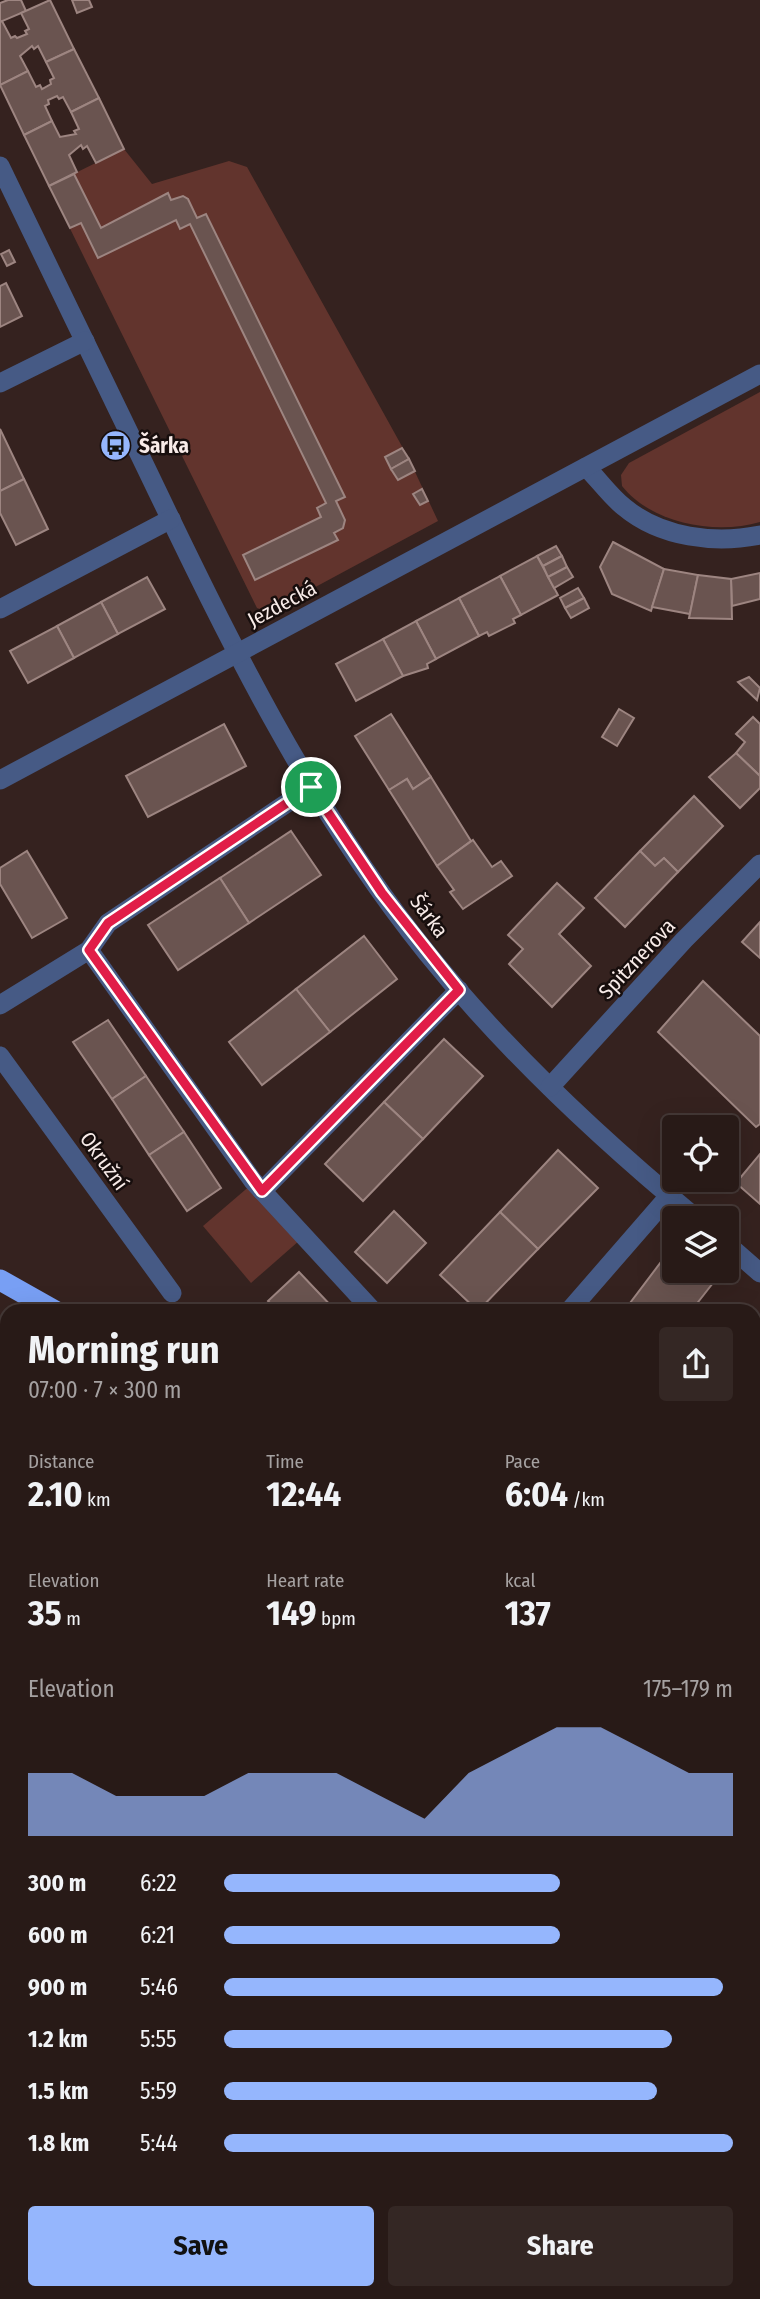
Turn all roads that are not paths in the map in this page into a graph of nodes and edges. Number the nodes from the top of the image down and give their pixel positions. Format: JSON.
{"nodes":[{"id":1,"x":0,"y":166,"type":"edge"},
{"id":2,"x":85,"y":341,"type":"junction"},
{"id":3,"x":760,"y":374,"type":"edge"},
{"id":4,"x":0,"y":383,"type":"edge"},
{"id":5,"x":586,"y":467,"type":"junction"},
{"id":6,"x":171,"y":519,"type":"junction"},
{"id":7,"x":760,"y":535,"type":"edge"},
{"id":8,"x":0,"y":609,"type":"edge"},
{"id":9,"x":238,"y":653,"type":"junction"},
{"id":10,"x":0,"y":780,"type":"edge"},
{"id":11,"x":311,"y":787,"type":"junction"},
{"id":12,"x":760,"y":864,"type":"edge"},
{"id":13,"x":89,"y":950,"type":"junction"},
{"id":14,"x":459,"y":990,"type":"junction"},
{"id":15,"x":0,"y":1005,"type":"edge"},
{"id":16,"x":0,"y":1056,"type":"edge"},
{"id":17,"x":550,"y":1087,"type":"junction"},
{"id":18,"x":262,"y":1191,"type":"junction"},
{"id":19,"x":669,"y":1196,"type":"junction"},
{"id":20,"x":681,"y":1206,"type":"edge"},
{"id":21,"x":739,"y":1254,"type":"edge"},
{"id":22,"x":760,"y":1273,"type":"edge"},
{"id":23,"x":0,"y":1280,"type":"edge"},
{"id":24,"x":172,"y":1293,"type":"dead end"},
{"id":25,"x":43,"y":1304,"type":"edge"},
{"id":26,"x":367,"y":1304,"type":"edge"},
{"id":27,"x":575,"y":1304,"type":"edge"}],
"edges":[{"from":1,"to":2,"type":"street","name":"Šárka"},
{"from":2,"to":4,"type":"street"},
{"from":2,"to":6,"type":"street","name":"Šárka"},
{"from":3,"to":5,"type":"street","name":"Jezdecká"},
{"from":5,"to":7,"type":"street"},
{"from":5,"to":9,"type":"street","name":"Jezdecká"},
{"from":6,"to":8,"type":"street"},
{"from":6,"to":9,"type":"street","name":"Šárka"},
{"from":9,"to":10,"type":"street","name":"Jezdecká"},
{"from":9,"to":11,"type":"street","name":"Šárka"},
{"from":11,"to":13,"type":"street"},
{"from":11,"to":14,"type":"street","name":"Šárka"},
{"from":12,"to":17,"type":"street","name":"Spitznerova"},
{"from":13,"to":15,"type":"street"},
{"from":13,"to":18,"type":"street"},
{"from":14,"to":17,"type":"street","name":"Šárka"},
{"from":14,"to":18,"type":"street"},
{"from":16,"to":24,"type":"street","name":"Okružní"},
{"from":17,"to":19,"type":"street","name":"Šárka"},
{"from":18,"to":26,"type":"street"},
{"from":19,"to":20,"type":"street","name":"Šárka"},
{"from":19,"to":27,"type":"street"},
{"from":21,"to":22,"type":"street"},
{"from":23,"to":25,"type":"highway"}]}
